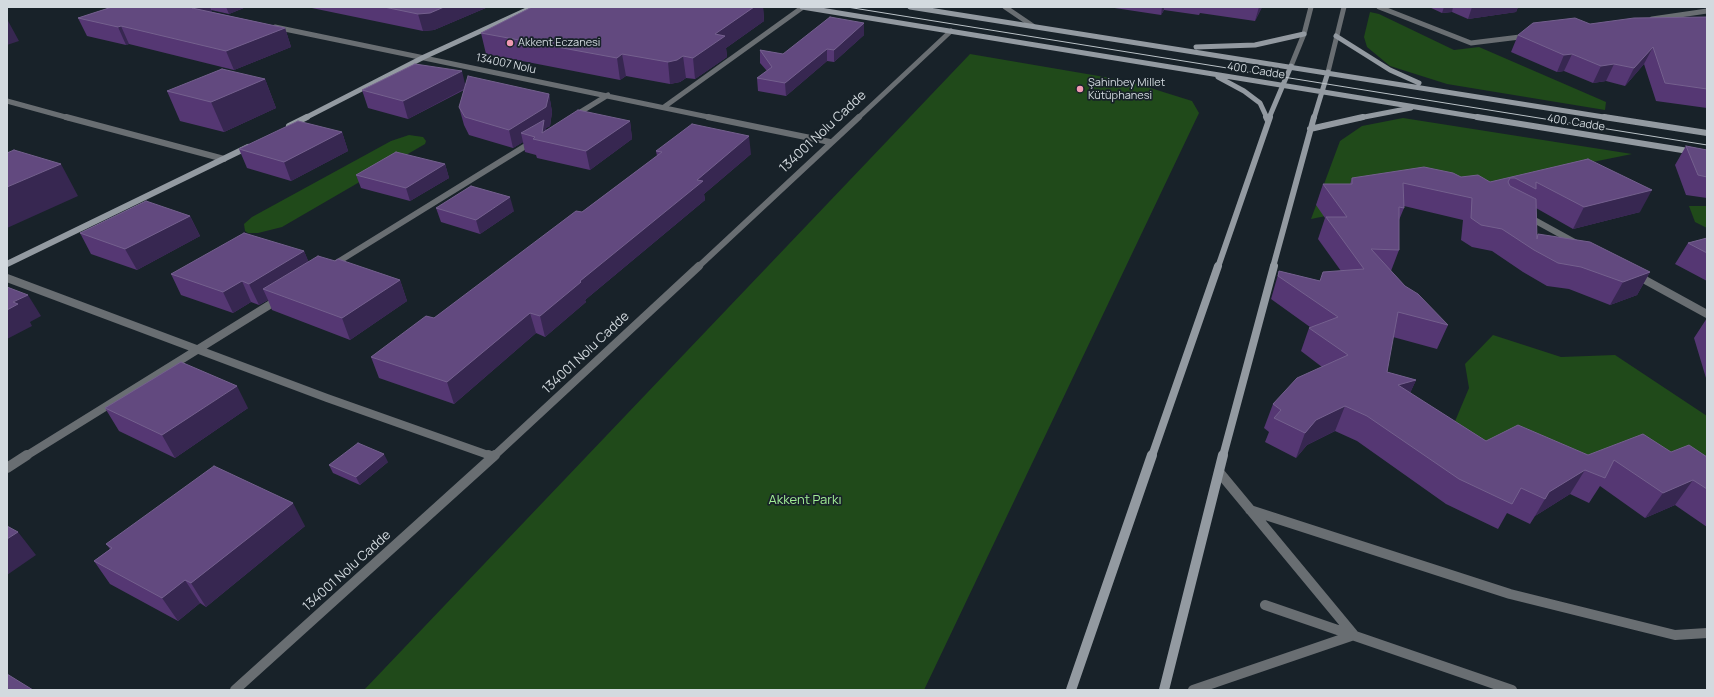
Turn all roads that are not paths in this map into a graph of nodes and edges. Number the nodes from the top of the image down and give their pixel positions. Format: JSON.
{"nodes":[{"id":1,"x":533,"y":7,"type":"edge"},
{"id":2,"x":803,"y":7,"type":"edge"},
{"id":3,"x":910,"y":7,"type":"edge"},
{"id":4,"x":1005,"y":7,"type":"edge"},
{"id":5,"x":1311,"y":7,"type":"edge"},
{"id":6,"x":1344,"y":7,"type":"edge"},
{"id":7,"x":1379,"y":7,"type":"edge"},
{"id":8,"x":1707,"y":11,"type":"edge"},
{"id":9,"x":1644,"y":20,"type":"edge"},
{"id":10,"x":271,"y":26,"type":"edge"},
{"id":11,"x":1033,"y":26,"type":"junction"},
{"id":12,"x":951,"y":31,"type":"junction"},
{"id":13,"x":1304,"y":34,"type":"junction"},
{"id":14,"x":1534,"y":35,"type":"edge"},
{"id":15,"x":1336,"y":36,"type":"junction"},
{"id":16,"x":1173,"y":47,"type":"junction"},
{"id":17,"x":424,"y":57,"type":"junction"},
{"id":18,"x":1291,"y":66,"type":"junction"},
{"id":19,"x":1328,"y":72,"type":"junction"},
{"id":20,"x":1210,"y":73,"type":"junction"},
{"id":21,"x":1283,"y":85,"type":"junction"},
{"id":22,"x":1431,"y":88,"type":"junction"},
{"id":23,"x":1322,"y":92,"type":"junction"},
{"id":24,"x":608,"y":95,"type":"junction"},
{"id":25,"x":7,"y":100,"type":"edge"},
{"id":26,"x":664,"y":107,"type":"junction"},
{"id":27,"x":1420,"y":107,"type":"junction"},
{"id":28,"x":567,"y":120,"type":"edge"},
{"id":29,"x":1268,"y":122,"type":"junction"},
{"id":30,"x":1310,"y":129,"type":"junction"},
{"id":31,"x":281,"y":130,"type":"edge"},
{"id":32,"x":1707,"y":133,"type":"edge"},
{"id":33,"x":541,"y":137,"type":"edge"},
{"id":34,"x":830,"y":142,"type":"junction"},
{"id":35,"x":253,"y":144,"type":"edge"},
{"id":36,"x":1707,"y":154,"type":"edge"},
{"id":37,"x":224,"y":159,"type":"junction"},
{"id":38,"x":1517,"y":211,"type":"edge"},
{"id":39,"x":1588,"y":249,"type":"edge"},
{"id":40,"x":7,"y":264,"type":"edge"},
{"id":41,"x":326,"y":270,"type":"edge"},
{"id":42,"x":1630,"y":272,"type":"edge"},
{"id":43,"x":7,"y":278,"type":"edge"},
{"id":44,"x":285,"y":295,"type":"edge"},
{"id":45,"x":1707,"y":314,"type":"edge"},
{"id":46,"x":198,"y":349,"type":"junction"},
{"id":47,"x":493,"y":457,"type":"junction"},
{"id":48,"x":7,"y":468,"type":"edge"},
{"id":49,"x":1219,"y":472,"type":"junction"},
{"id":50,"x":1250,"y":510,"type":"junction"},
{"id":51,"x":1265,"y":605,"type":"dead end"},
{"id":52,"x":1707,"y":634,"type":"edge"},
{"id":53,"x":1354,"y":635,"type":"junction"},
{"id":54,"x":235,"y":690,"type":"edge"},
{"id":55,"x":1071,"y":690,"type":"edge"},
{"id":56,"x":1164,"y":690,"type":"edge"},
{"id":57,"x":1193,"y":690,"type":"edge"},
{"id":58,"x":1512,"y":690,"type":"edge"}],
"edges":[{"from":1,"to":17,"type":"main road"},
{"from":2,"to":12,"type":"main road","name":"400. Cadde"},
{"from":2,"to":26,"type":"street"},
{"from":3,"to":11,"type":"main road","name":"400. Cadde"},
{"from":4,"to":11,"type":"street"},
{"from":5,"to":13,"type":"street"},
{"from":6,"to":15,"type":"street"},
{"from":7,"to":14,"type":"street"},
{"from":8,"to":9,"type":"street"},
{"from":10,"to":17,"type":"street","name":"134007 Nolu"},
{"from":11,"to":16,"type":"main road","name":"400. Cadde"},
{"from":12,"to":20,"type":"main road","name":"400. Cadde"},
{"from":12,"to":34,"type":"street","name":"134001 Nolu Cadde"},
{"from":13,"to":16,"type":"main road"},
{"from":13,"to":18,"type":"street"},
{"from":15,"to":19,"type":"street"},
{"from":15,"to":22,"type":"main road"},
{"from":16,"to":18,"type":"main road","name":"400. Cadde"},
{"from":17,"to":24,"type":"street","name":"134007 Nolu"},
{"from":17,"to":31,"type":"main road"},
{"from":18,"to":19,"type":"main road","name":"400. Cadde"},
{"from":18,"to":21,"type":"main road"},
{"from":19,"to":22,"type":"main road","name":"400. Cadde"},
{"from":19,"to":23,"type":"main road"},
{"from":20,"to":21,"type":"main road","name":"400. Cadde"},
{"from":20,"to":29,"type":"main road"},
{"from":21,"to":23,"type":"main road","name":"400. Cadde"},
{"from":21,"to":29,"type":"main road"},
{"from":22,"to":32,"type":"main road","name":"400. Cadde"},
{"from":23,"to":27,"type":"main road","name":"400. Cadde"},
{"from":23,"to":30,"type":"main road"},
{"from":24,"to":26,"type":"street","name":"134007 Nolu"},
{"from":24,"to":28,"type":"street"},
{"from":25,"to":37,"type":"street"},
{"from":26,"to":34,"type":"street","name":"134007 Nolu"},
{"from":27,"to":30,"type":"main road"},
{"from":27,"to":36,"type":"main road","name":"400. Cadde"},
{"from":29,"to":55,"type":"main road"},
{"from":30,"to":49,"type":"main road"},
{"from":33,"to":41,"type":"street"},
{"from":34,"to":47,"type":"street","name":"134001 Nolu Cadde"},
{"from":35,"to":37,"type":"main road"},
{"from":37,"to":40,"type":"main road"},
{"from":38,"to":39,"type":"street"},
{"from":42,"to":45,"type":"street"},
{"from":43,"to":46,"type":"street"},
{"from":44,"to":46,"type":"street"},
{"from":46,"to":47,"type":"street"},
{"from":46,"to":48,"type":"street"},
{"from":47,"to":54,"type":"street","name":"134001 Nolu Cadde"},
{"from":49,"to":50,"type":"street"},
{"from":49,"to":56,"type":"main road"},
{"from":50,"to":52,"type":"street"},
{"from":50,"to":53,"type":"street"},
{"from":51,"to":53,"type":"street"},
{"from":53,"to":57,"type":"street"},
{"from":53,"to":58,"type":"street"}]}
